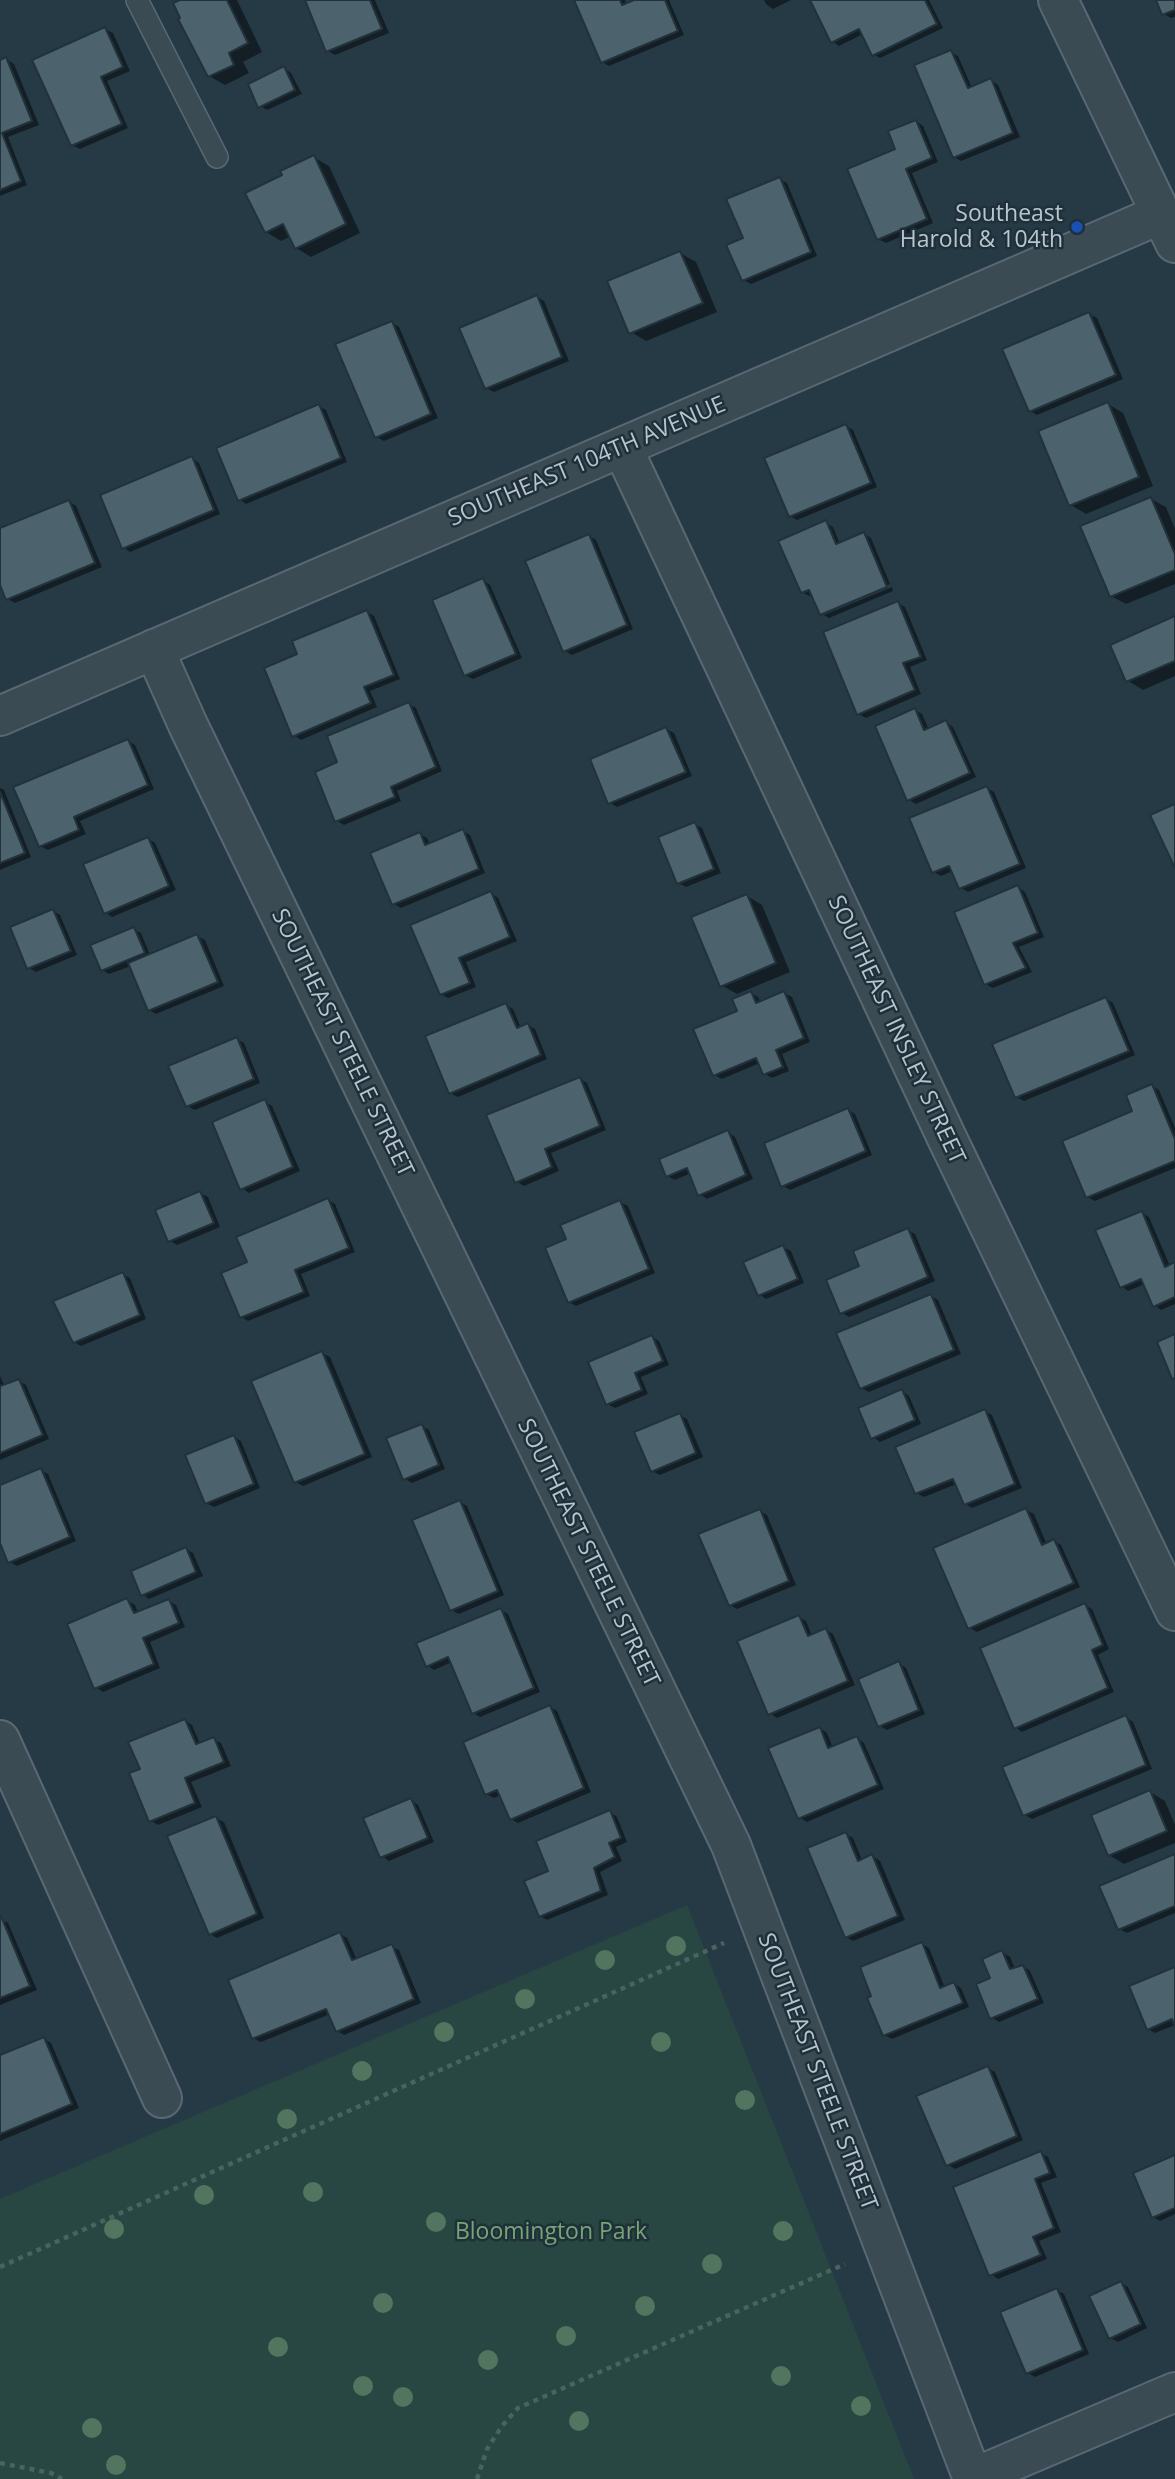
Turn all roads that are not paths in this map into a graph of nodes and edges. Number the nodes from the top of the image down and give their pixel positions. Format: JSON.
{"nodes":[{"id":1,"x":137,"y":0,"type":"edge"},
{"id":2,"x":1058,"y":0,"type":"edge"},
{"id":3,"x":217,"y":157,"type":"dead end"},
{"id":4,"x":1170,"y":222,"type":"edge"},
{"id":5,"x":622,"y":447,"type":"junction"},
{"id":6,"x":154,"y":649,"type":"junction"},
{"id":7,"x":0,"y":716,"type":"edge"},
{"id":8,"x":1175,"y":1611,"type":"edge"},
{"id":9,"x":0,"y":1740,"type":"edge"},
{"id":10,"x":162,"y":2098,"type":"dead end"},
{"id":11,"x":1175,"y":2392,"type":"edge"},
{"id":12,"x":973,"y":2479,"type":"edge"}],
"edges":[{"from":1,"to":3,"type":"lane"},
{"from":2,"to":4,"type":"street"},
{"from":4,"to":5,"type":"street","name":"SOUTHEAST 104TH AVENUE"},
{"from":5,"to":6,"type":"street","name":"SOUTHEAST 104TH AVENUE"},
{"from":5,"to":8,"type":"street","name":"SOUTHEAST INSLEY STREET"},
{"from":6,"to":7,"type":"street","name":"SOUTHEAST 104TH AVENUE"},
{"from":6,"to":12,"type":"street","name":"SOUTHEAST STEELE STREET"},
{"from":9,"to":10,"type":"street"},
{"from":11,"to":12,"type":"street"}]}
